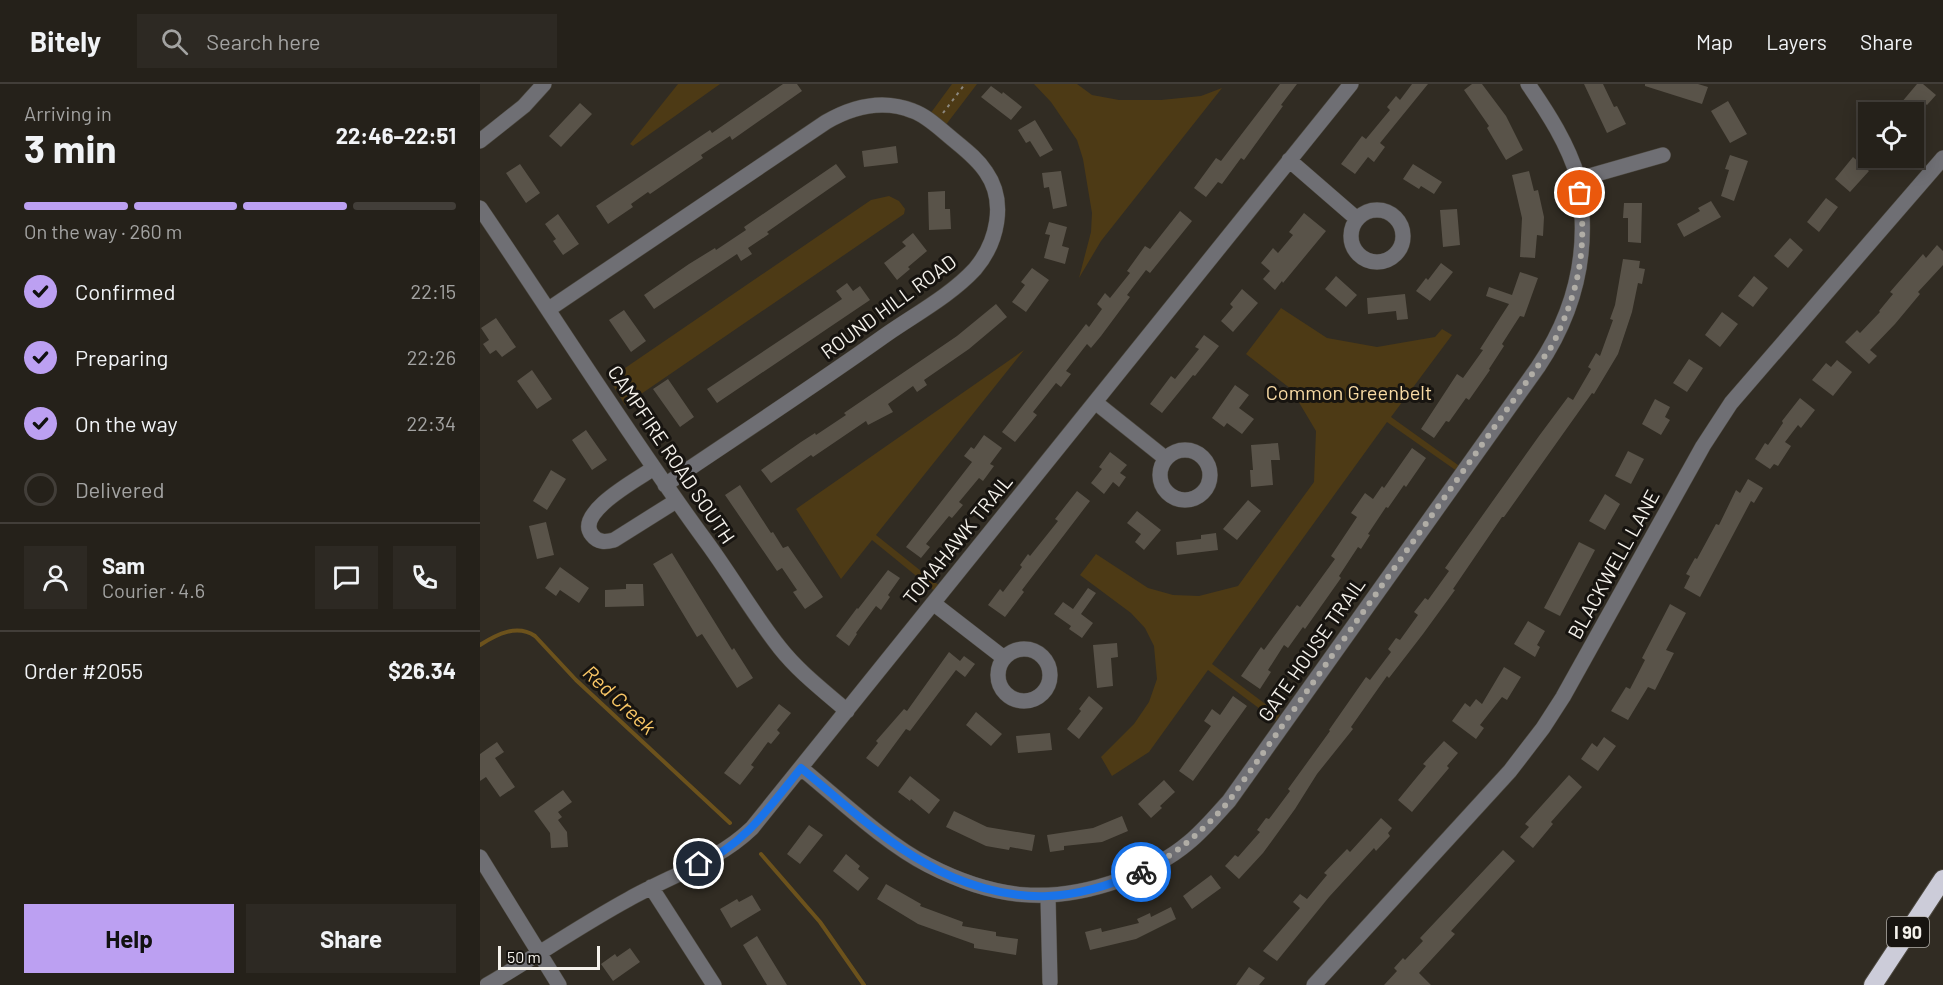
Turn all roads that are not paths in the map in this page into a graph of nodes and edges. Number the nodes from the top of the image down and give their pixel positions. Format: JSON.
{"nodes":[{"id":1,"x":544,"y":84,"type":"edge"},
{"id":2,"x":1351,"y":84,"type":"edge"},
{"id":3,"x":1528,"y":84,"type":"edge"},
{"id":4,"x":480,"y":141,"type":"edge"},
{"id":5,"x":1664,"y":155,"type":"dead end"},
{"id":6,"x":1943,"y":158,"type":"edge"},
{"id":7,"x":1289,"y":160,"type":"junction"},
{"id":8,"x":1579,"y":179,"type":"junction"},
{"id":9,"x":480,"y":208,"type":"edge"},
{"id":10,"x":1357,"y":219,"type":"dead end"},
{"id":11,"x":549,"y":309,"type":"junction"},
{"id":12,"x":1095,"y":402,"type":"junction"},
{"id":13,"x":1165,"y":458,"type":"dead end"},
{"id":14,"x":654,"y":468,"type":"junction"},
{"id":15,"x":665,"y":485,"type":"junction"},
{"id":16,"x":676,"y":501,"type":"junction"},
{"id":17,"x":933,"y":603,"type":"junction"},
{"id":18,"x":1004,"y":658,"type":"dead end"},
{"id":19,"x":847,"y":711,"type":"junction"},
{"id":20,"x":801,"y":768,"type":"junction"},
{"id":21,"x":480,"y":857,"type":"edge"},
{"id":22,"x":1943,"y":879,"type":"edge"},
{"id":23,"x":651,"y":886,"type":"junction"},
{"id":24,"x":1048,"y":897,"type":"junction"},
{"id":25,"x":539,"y":954,"type":"junction"},
{"id":26,"x":1051,"y":984,"type":"edge"},
{"id":27,"x":487,"y":985,"type":"edge"},
{"id":28,"x":559,"y":985,"type":"edge"},
{"id":29,"x":714,"y":985,"type":"edge"},
{"id":30,"x":1314,"y":985,"type":"edge"},
{"id":31,"x":1873,"y":985,"type":"edge"}],
"edges":[{"from":1,"to":4,"type":"street"},
{"from":2,"to":7,"type":"street","name":"TOMAHAWK TRAIL"},
{"from":3,"to":8,"type":"street","name":"GATE HOUSE TRAIL"},
{"from":5,"to":8,"type":"street"},
{"from":6,"to":30,"type":"street","name":"BLACKWELL LANE"},
{"from":7,"to":10,"type":"street"},
{"from":7,"to":12,"type":"street","name":"TOMAHAWK TRAIL"},
{"from":8,"to":24,"type":"street","name":"GATE HOUSE TRAIL"},
{"from":9,"to":11,"type":"street","name":"CAMPFIRE ROAD SOUTH"},
{"from":11,"to":14,"type":"street","name":"CAMPFIRE ROAD SOUTH"},
{"from":11,"to":15,"type":"street","name":"ROUND HILL ROAD"},
{"from":12,"to":13,"type":"street"},
{"from":12,"to":17,"type":"street","name":"TOMAHAWK TRAIL"},
{"from":14,"to":15,"type":"street","name":"CAMPFIRE ROAD SOUTH"},
{"from":14,"to":16,"type":"street"},
{"from":15,"to":16,"type":"street","name":"CAMPFIRE ROAD SOUTH"},
{"from":16,"to":19,"type":"street","name":"CAMPFIRE ROAD SOUTH"},
{"from":17,"to":18,"type":"street"},
{"from":17,"to":19,"type":"street","name":"TOMAHAWK TRAIL"},
{"from":19,"to":20,"type":"street","name":"TOMAHAWK TRAIL"},
{"from":20,"to":23,"type":"street","name":"TOMAHAWK TRAIL"},
{"from":20,"to":24,"type":"street","name":"GATE HOUSE TRAIL"},
{"from":21,"to":25,"type":"street"},
{"from":22,"to":31,"type":"highway","number":"I 90"},
{"from":23,"to":25,"type":"street","name":"TOMAHAWK TRAIL"},
{"from":23,"to":29,"type":"street"},
{"from":24,"to":26,"type":"street"},
{"from":25,"to":27,"type":"street","name":"TOMAHAWK TRAIL"},
{"from":25,"to":28,"type":"street"}]}
